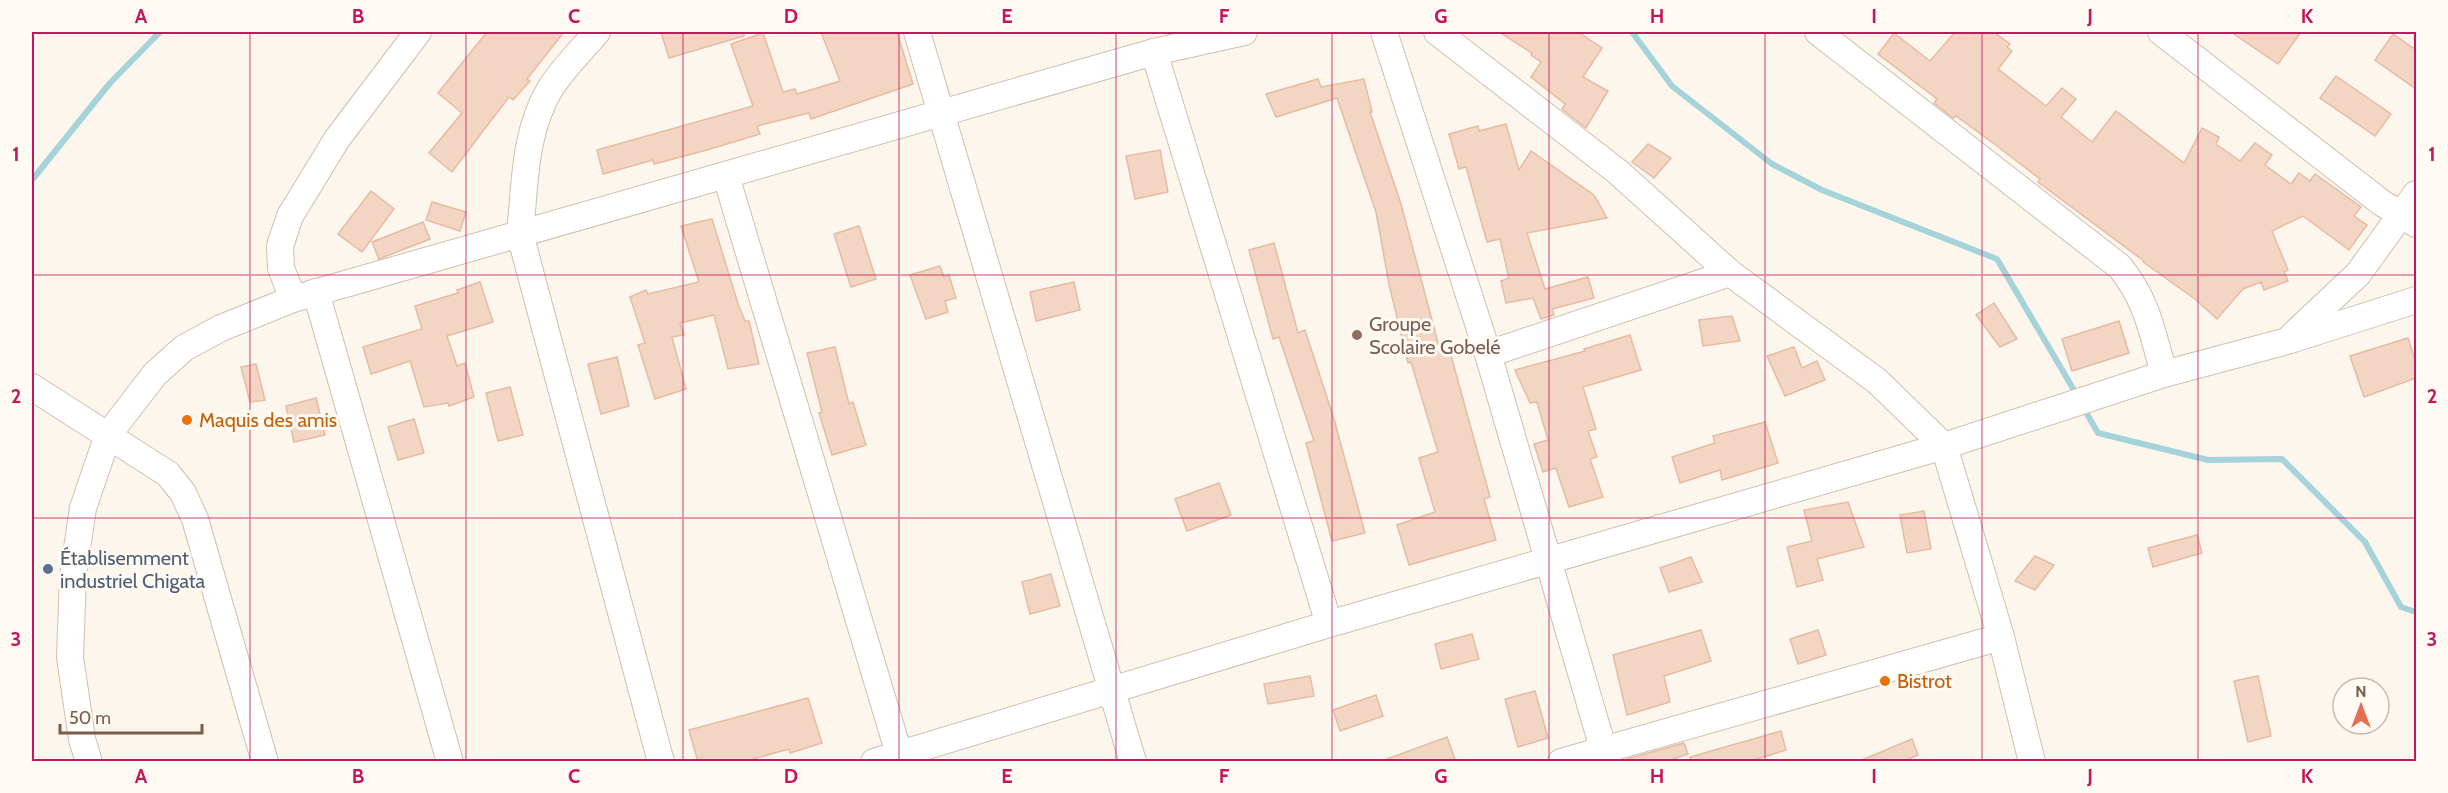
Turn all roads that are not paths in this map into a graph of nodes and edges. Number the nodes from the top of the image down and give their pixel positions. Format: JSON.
{"nodes":[{"id":1,"x":418,"y":32,"type":"edge"},
{"id":2,"x":597,"y":32,"type":"edge"},
{"id":3,"x":917,"y":32,"type":"edge"},
{"id":4,"x":1244,"y":32,"type":"edge"},
{"id":5,"x":1384,"y":32,"type":"edge"},
{"id":6,"x":1437,"y":32,"type":"edge"},
{"id":7,"x":1818,"y":32,"type":"edge"},
{"id":8,"x":2161,"y":32,"type":"edge"},
{"id":9,"x":1154,"y":52,"type":"junction"},
{"id":10,"x":940,"y":113,"type":"junction"},
{"id":11,"x":726,"y":176,"type":"junction"},
{"id":12,"x":2416,"y":194,"type":"edge"},
{"id":13,"x":2408,"y":219,"type":"edge"},
{"id":14,"x":520,"y":234,"type":"junction"},
{"id":15,"x":1730,"y":273,"type":"junction"},
{"id":16,"x":305,"y":296,"type":"junction"},
{"id":17,"x":2416,"y":300,"type":"edge"},
{"id":18,"x":2287,"y":341,"type":"junction"},
{"id":19,"x":1488,"y":354,"type":"junction"},
{"id":20,"x":2164,"y":374,"type":"junction"},
{"id":21,"x":32,"y":387,"type":"edge"},
{"id":22,"x":108,"y":435,"type":"junction"},
{"id":23,"x":1944,"y":446,"type":"junction"},
{"id":24,"x":1549,"y":561,"type":"junction"},
{"id":25,"x":1329,"y":624,"type":"junction"},
{"id":26,"x":2001,"y":637,"type":"junction"},
{"id":27,"x":1112,"y":690,"type":"junction"},
{"id":28,"x":899,"y":754,"type":"junction"},
{"id":29,"x":1605,"y":755,"type":"edge"},
{"id":30,"x":89,"y":762,"type":"edge"},
{"id":31,"x":266,"y":762,"type":"edge"},
{"id":32,"x":450,"y":762,"type":"edge"},
{"id":33,"x":661,"y":762,"type":"edge"},
{"id":34,"x":874,"y":762,"type":"edge"},
{"id":35,"x":1133,"y":762,"type":"edge"},
{"id":36,"x":1561,"y":762,"type":"edge"},
{"id":37,"x":2032,"y":762,"type":"edge"}],
"edges":[{"from":1,"to":16,"type":"street"},
{"from":2,"to":14,"type":"street"},
{"from":3,"to":10,"type":"street"},
{"from":4,"to":9,"type":"street"},
{"from":5,"to":19,"type":"street"},
{"from":6,"to":15,"type":"street"},
{"from":7,"to":20,"type":"street"},
{"from":8,"to":13,"type":"street"},
{"from":9,"to":10,"type":"street"},
{"from":9,"to":25,"type":"street"},
{"from":10,"to":11,"type":"street"},
{"from":10,"to":27,"type":"street"},
{"from":11,"to":14,"type":"street"},
{"from":11,"to":28,"type":"street"},
{"from":12,"to":13,"type":"street"},
{"from":13,"to":18,"type":"street"},
{"from":14,"to":16,"type":"street"},
{"from":14,"to":33,"type":"street"},
{"from":15,"to":19,"type":"street"},
{"from":15,"to":23,"type":"street"},
{"from":16,"to":22,"type":"street"},
{"from":16,"to":32,"type":"street"},
{"from":17,"to":18,"type":"street"},
{"from":18,"to":20,"type":"street"},
{"from":19,"to":24,"type":"street"},
{"from":20,"to":23,"type":"street"},
{"from":21,"to":22,"type":"street"},
{"from":22,"to":30,"type":"street"},
{"from":22,"to":31,"type":"street"},
{"from":23,"to":24,"type":"street"},
{"from":23,"to":26,"type":"street"},
{"from":24,"to":25,"type":"street"},
{"from":24,"to":29,"type":"street"},
{"from":25,"to":27,"type":"street"},
{"from":26,"to":29,"type":"street"},
{"from":26,"to":37,"type":"street"},
{"from":27,"to":28,"type":"street"},
{"from":27,"to":35,"type":"street"},
{"from":28,"to":34,"type":"street"},
{"from":29,"to":36,"type":"street"}]}
